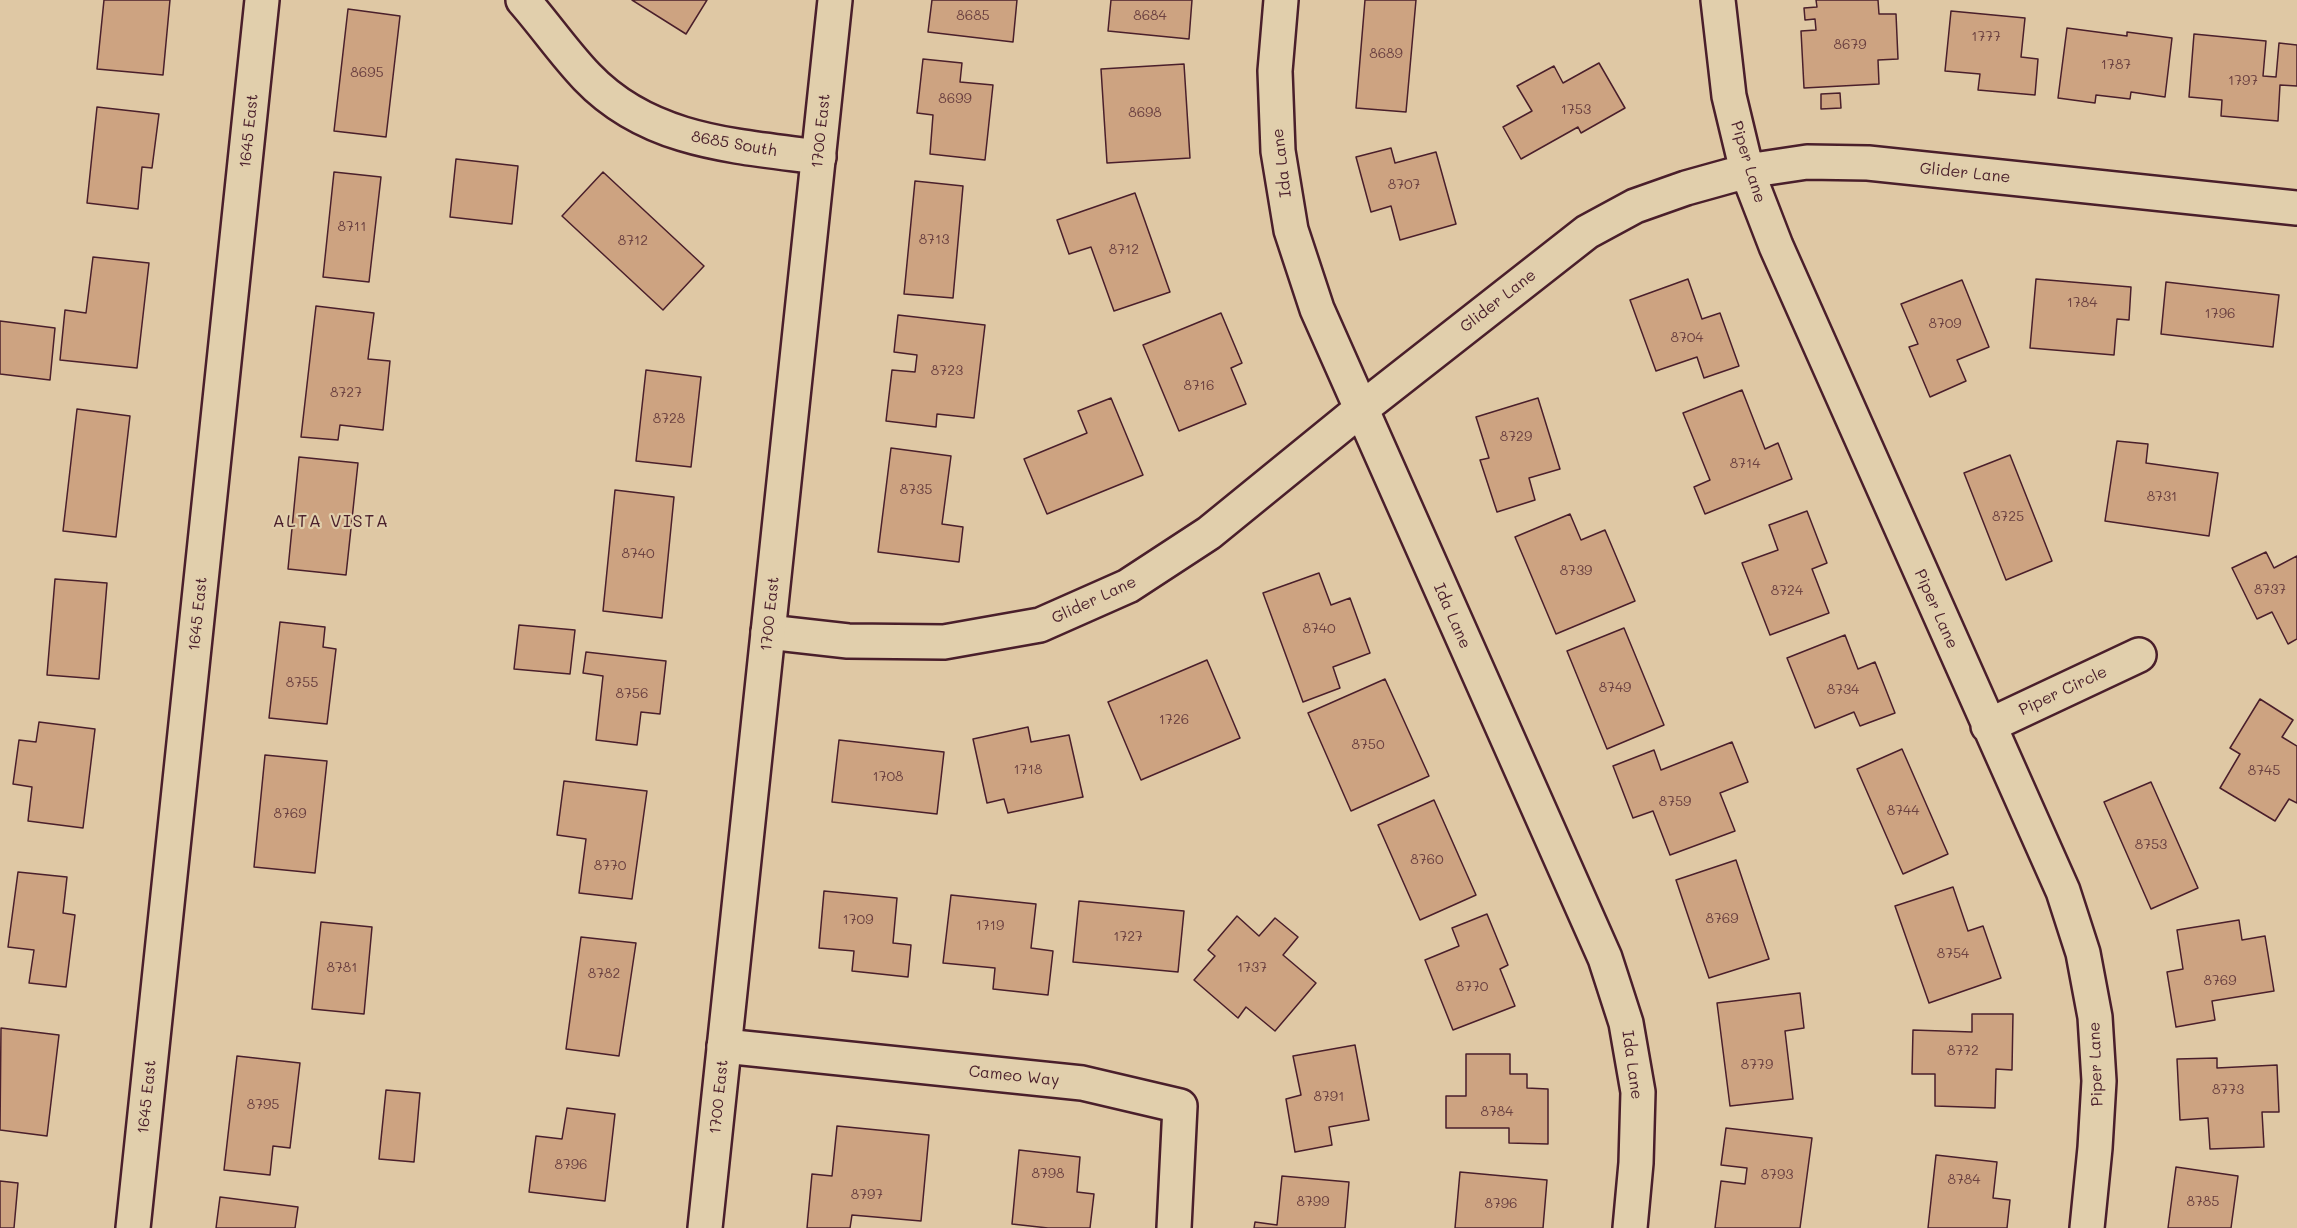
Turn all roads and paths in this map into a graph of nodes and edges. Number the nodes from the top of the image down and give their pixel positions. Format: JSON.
{"nodes":[{"id":1,"x":262,"y":0,"type":"edge"},
{"id":2,"x":524,"y":0,"type":"edge"},
{"id":3,"x":835,"y":0,"type":"edge"},
{"id":4,"x":1281,"y":0,"type":"edge"},
{"id":5,"x":1718,"y":0,"type":"edge"},
{"id":6,"x":819,"y":157,"type":"junction"},
{"id":7,"x":1747,"y":171,"type":"junction"},
{"id":8,"x":2297,"y":208,"type":"edge"},
{"id":9,"x":1360,"y":410,"type":"junction"},
{"id":10,"x":768,"y":632,"type":"junction"},
{"id":11,"x":2139,"y":655,"type":"dead end"},
{"id":12,"x":1988,"y":726,"type":"junction"},
{"id":13,"x":724,"y":1046,"type":"junction"},
{"id":14,"x":133,"y":1228,"type":"edge"},
{"id":15,"x":705,"y":1228,"type":"edge"},
{"id":16,"x":1174,"y":1228,"type":"edge"},
{"id":17,"x":1630,"y":1228,"type":"edge"},
{"id":18,"x":2087,"y":1228,"type":"edge"}],
"edges":[{"from":1,"to":14,"type":"street","name":"1645 East"},
{"from":2,"to":6,"type":"street","name":"8685 South"},
{"from":3,"to":6,"type":"street","name":"1700 East"},
{"from":4,"to":9,"type":"street","name":"Ida Lane"},
{"from":5,"to":7,"type":"street","name":"Piper Lane"},
{"from":6,"to":10,"type":"street","name":"1700 East"},
{"from":7,"to":8,"type":"street","name":"Glider Lane"},
{"from":7,"to":9,"type":"street","name":"Glider Lane"},
{"from":7,"to":12,"type":"street","name":"Piper Lane"},
{"from":9,"to":10,"type":"street","name":"Glider Lane"},
{"from":9,"to":17,"type":"street","name":"Ida Lane"},
{"from":10,"to":13,"type":"street","name":"1700 East"},
{"from":11,"to":12,"type":"street","name":"Piper Circle"},
{"from":12,"to":18,"type":"street","name":"Piper Lane"},
{"from":13,"to":15,"type":"street","name":"1700 East"},
{"from":13,"to":16,"type":"street","name":"Cameo Way"}]}
